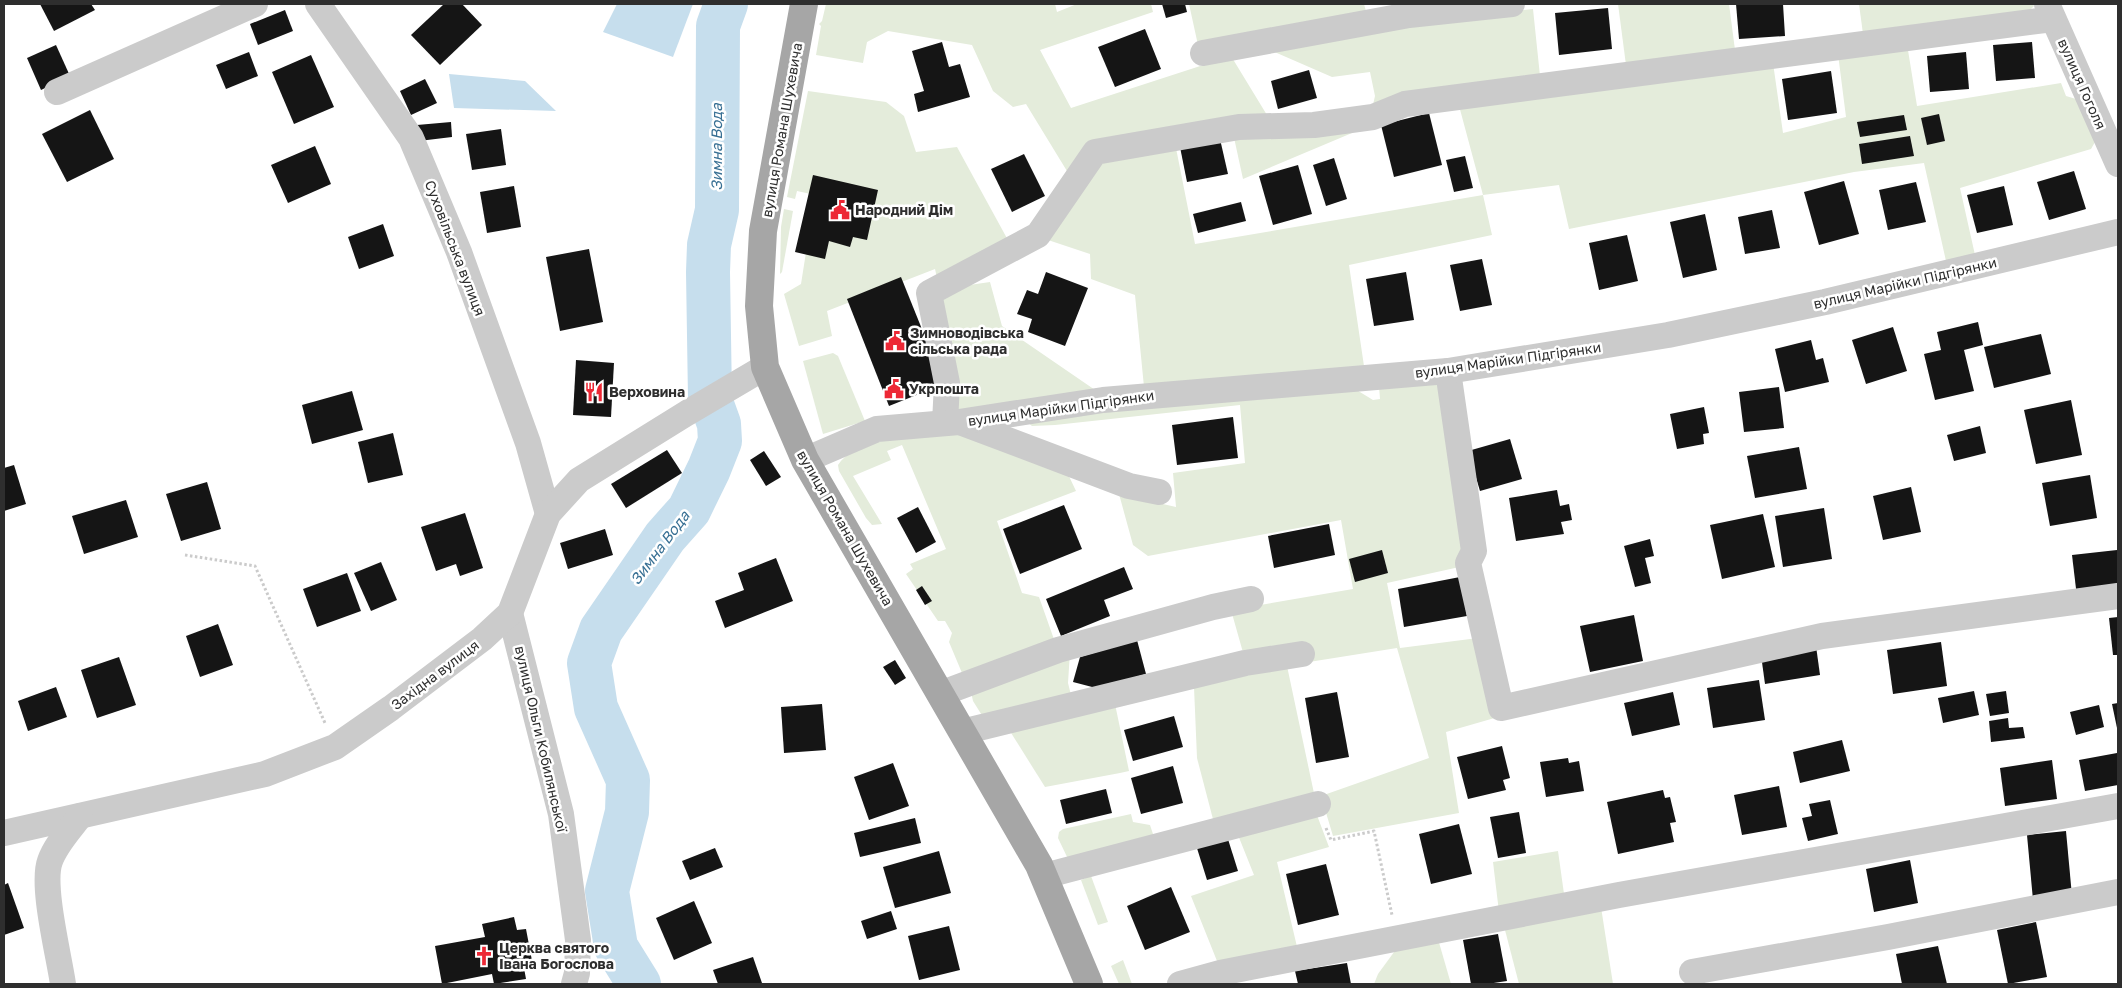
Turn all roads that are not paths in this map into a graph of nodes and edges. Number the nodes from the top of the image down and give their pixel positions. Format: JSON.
{"nodes":[{"id":1,"x":255,"y":4,"type":"edge"},
{"id":2,"x":318,"y":4,"type":"edge"},
{"id":3,"x":804,"y":4,"type":"edge"},
{"id":4,"x":1512,"y":4,"type":"edge"},
{"id":5,"x":2050,"y":11,"type":"edge"},
{"id":6,"x":1203,"y":53,"type":"dead end"},
{"id":7,"x":58,"y":92,"type":"dead end"},
{"id":8,"x":2118,"y":164,"type":"edge"},
{"id":9,"x":2118,"y":232,"type":"edge"},
{"id":10,"x":765,"y":367,"type":"junction"},
{"id":11,"x":1448,"y":371,"type":"junction"},
{"id":12,"x":952,"y":422,"type":"junction"},
{"id":13,"x":805,"y":460,"type":"junction"},
{"id":14,"x":1159,"y":492,"type":"dead end"},
{"id":15,"x":548,"y":514,"type":"junction"},
{"id":16,"x":2118,"y":596,"type":"edge"},
{"id":17,"x":1251,"y":599,"type":"dead end"},
{"id":18,"x":510,"y":613,"type":"junction"},
{"id":19,"x":1302,"y":654,"type":"dead end"},
{"id":20,"x":940,"y":694,"type":"junction"},
{"id":21,"x":962,"y":732,"type":"junction"},
{"id":22,"x":1318,"y":804,"type":"road end"},
{"id":23,"x":2118,"y":806,"type":"edge"},
{"id":24,"x":80,"y":816,"type":"junction"},
{"id":25,"x":4,"y":833,"type":"edge"},
{"id":26,"x":1044,"y":876,"type":"junction"},
{"id":27,"x":2118,"y":892,"type":"edge"},
{"id":28,"x":1692,"y":972,"type":"dead end"},
{"id":29,"x":63,"y":984,"type":"edge"},
{"id":30,"x":574,"y":984,"type":"edge"},
{"id":31,"x":1089,"y":984,"type":"edge"},
{"id":32,"x":1180,"y":984,"type":"edge"}],
"edges":[{"from":1,"to":7,"type":"street"},
{"from":2,"to":15,"type":"street","name":"Суховільська вулиця"},
{"from":3,"to":10,"type":"main road","name":"вулиця Романа Шухевича"},
{"from":4,"to":6,"type":"street"},
{"from":5,"to":8,"type":"street","name":"вулиця Гоголя"},
{"from":5,"to":12,"type":"street"},
{"from":9,"to":11,"type":"street","name":"вулиця Марійки Підгірянки"},
{"from":10,"to":13,"type":"main road","name":"вулиця Романа Шухевича"},
{"from":10,"to":15,"type":"street","name":"Західна вулиця"},
{"from":11,"to":12,"type":"street","name":"вулиця Марійки Підгірянки"},
{"from":11,"to":16,"type":"street"},
{"from":12,"to":13,"type":"street","name":"вулиця Марійки Підгірянки"},
{"from":12,"to":14,"type":"street"},
{"from":13,"to":20,"type":"main road","name":"вулиця Романа Шухевича"},
{"from":15,"to":18,"type":"street","name":"Західна вулиця"},
{"from":17,"to":20,"type":"street"},
{"from":18,"to":24,"type":"street","name":"Західна вулиця"},
{"from":18,"to":30,"type":"street","name":"вулиця Ольги Кобилянської"},
{"from":19,"to":21,"type":"street"},
{"from":20,"to":21,"type":"main road","name":"вулиця Романа Шухевича"},
{"from":21,"to":26,"type":"main road","name":"вулиця Романа Шухевича"},
{"from":22,"to":26,"type":"street"},
{"from":23,"to":32,"type":"street"},
{"from":24,"to":25,"type":"street","name":"Західна вулиця"},
{"from":24,"to":29,"type":"street"},
{"from":26,"to":31,"type":"main road","name":"вулиця Романа Шухевича"},
{"from":27,"to":28,"type":"street"}]}
